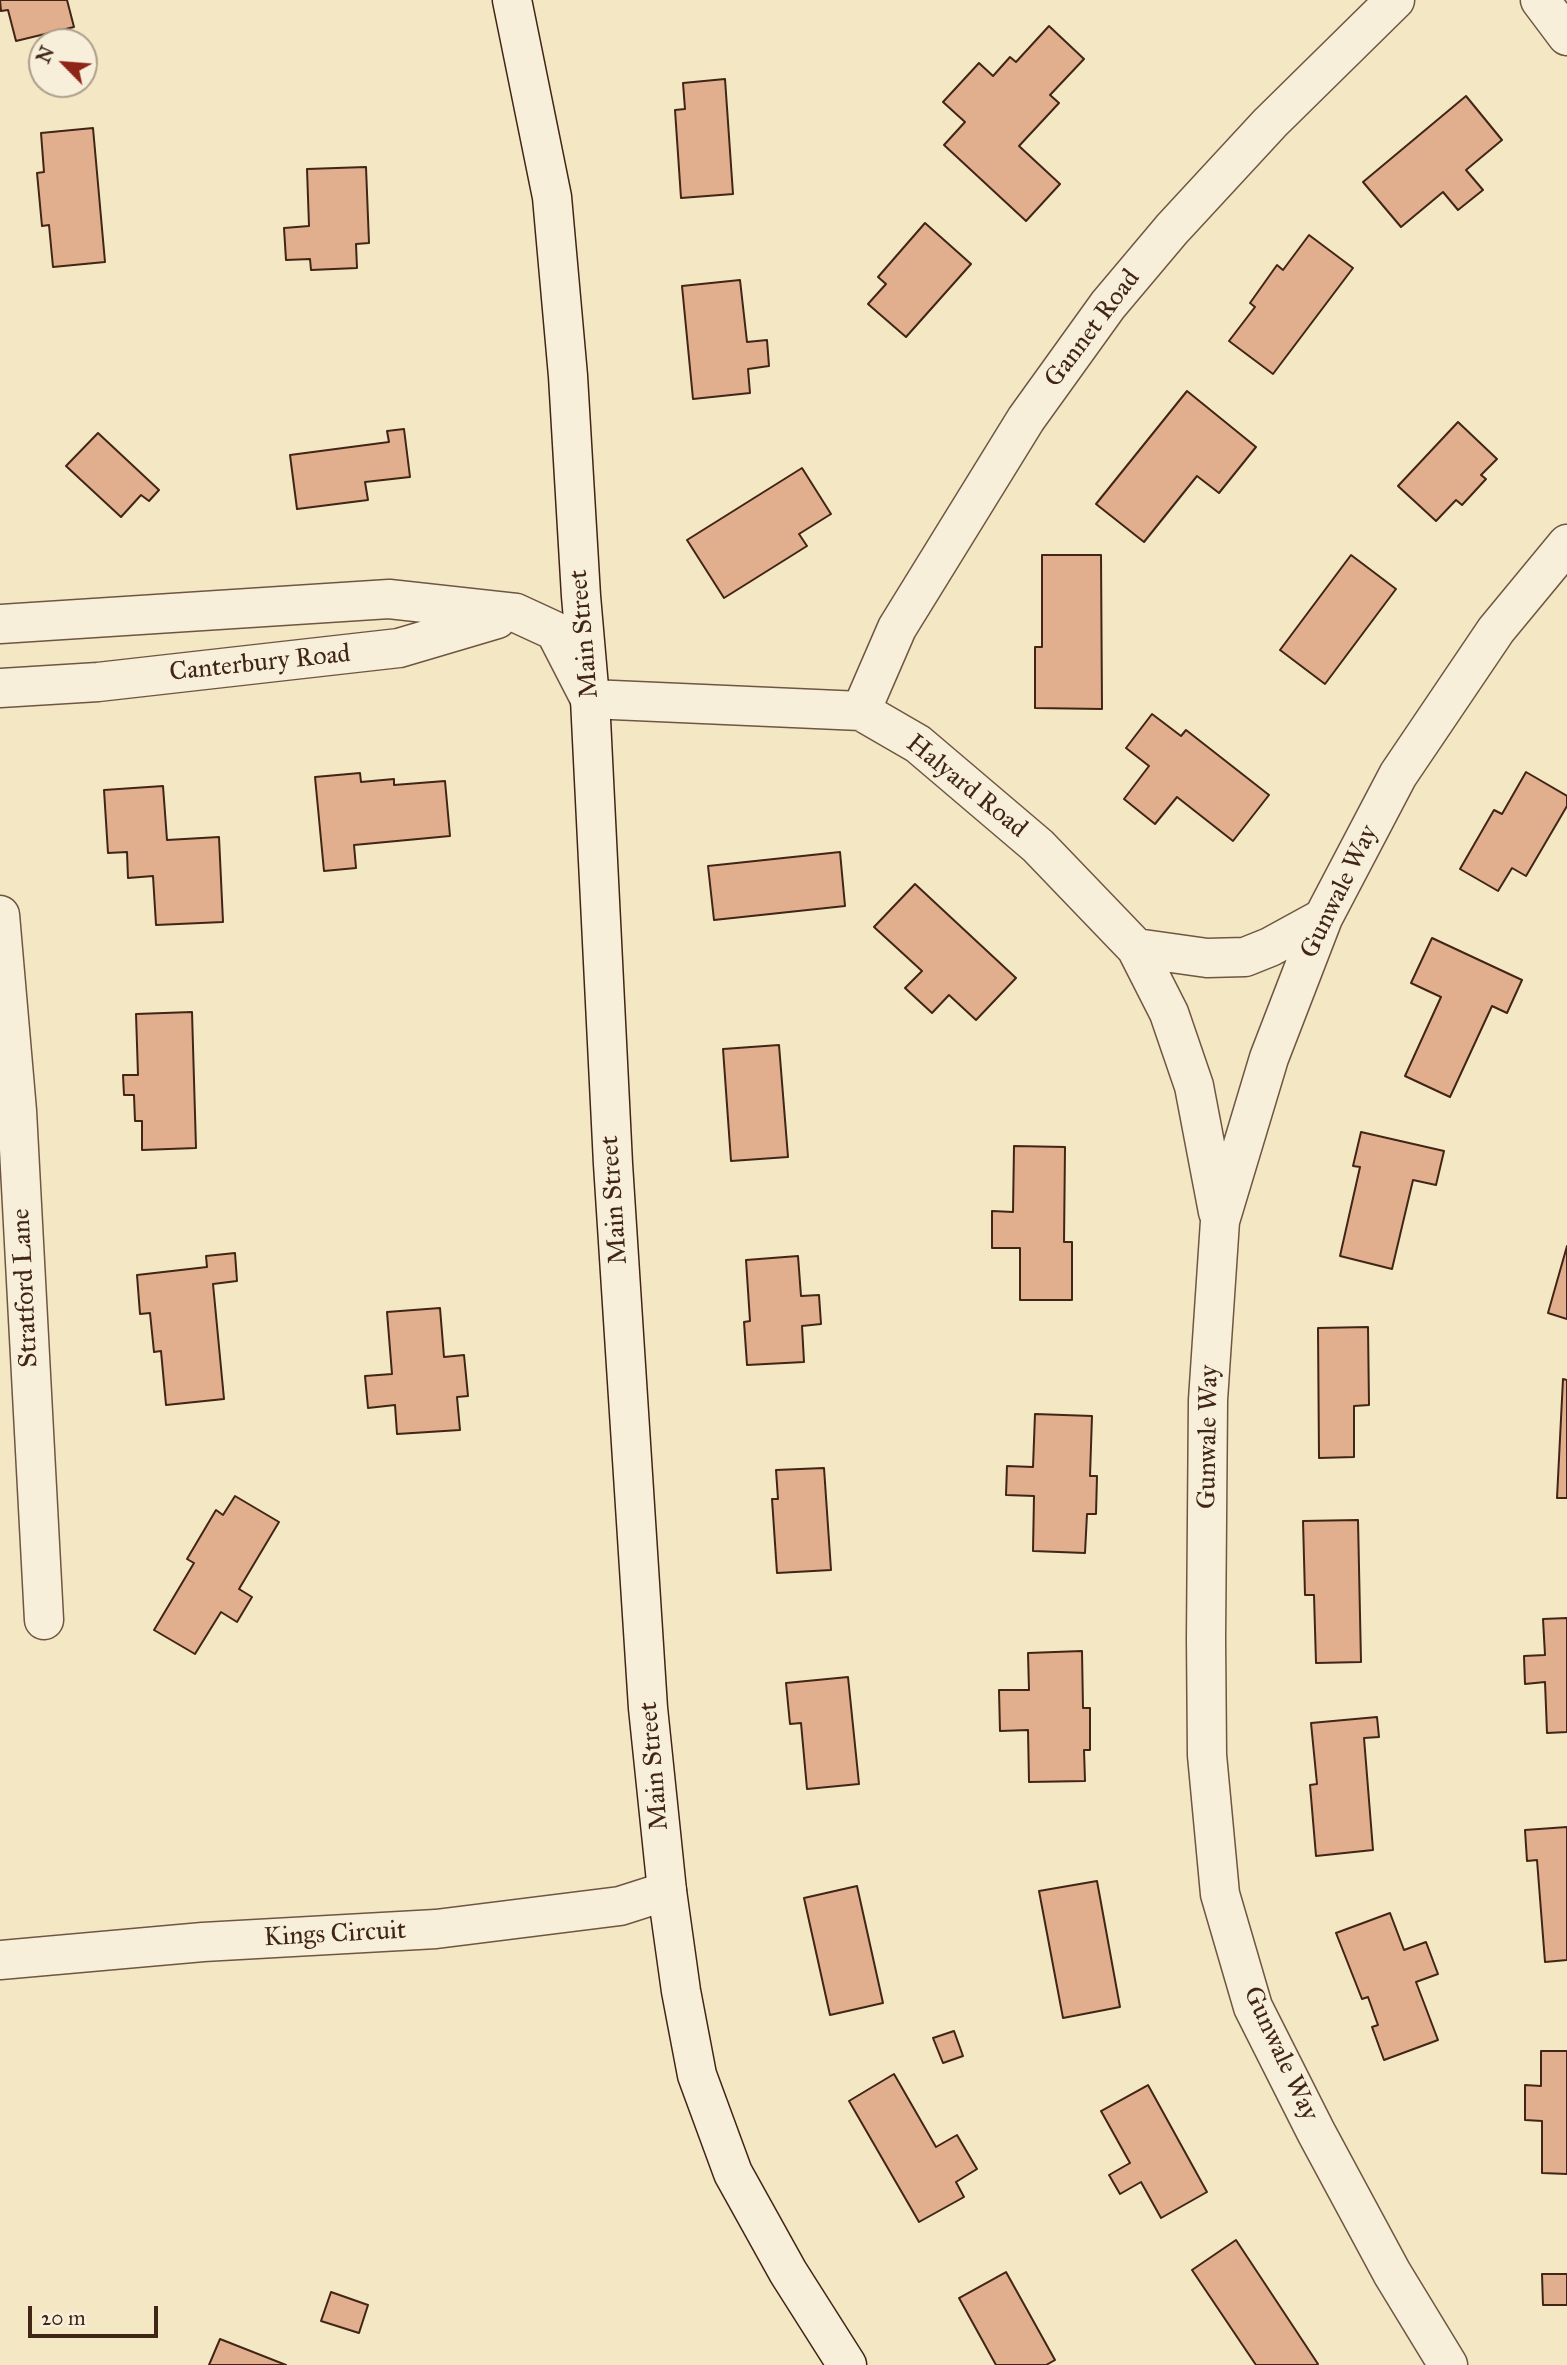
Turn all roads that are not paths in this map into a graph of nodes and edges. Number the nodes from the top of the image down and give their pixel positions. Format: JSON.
{"nodes":[{"id":1,"x":512,"y":0,"type":"edge"},
{"id":2,"x":1395,"y":0,"type":"edge"},
{"id":3,"x":1540,"y":0,"type":"edge"},
{"id":4,"x":1567,"y":36,"type":"edge"},
{"id":5,"x":1567,"y":544,"type":"edge"},
{"id":6,"x":516,"y":613,"type":"junction"},
{"id":7,"x":0,"y":624,"type":"edge"},
{"id":8,"x":0,"y":688,"type":"edge"},
{"id":9,"x":590,"y":699,"type":"junction"},
{"id":10,"x":860,"y":711,"type":"junction"},
{"id":11,"x":0,"y":915,"type":"edge"},
{"id":12,"x":1323,"y":918,"type":"junction"},
{"id":13,"x":1136,"y":948,"type":"junction"},
{"id":14,"x":1220,"y":1221,"type":"junction"},
{"id":15,"x":44,"y":1620,"type":"dead end"},
{"id":16,"x":667,"y":1891,"type":"junction"},
{"id":17,"x":0,"y":1960,"type":"edge"},
{"id":18,"x":847,"y":2365,"type":"edge"},
{"id":19,"x":1448,"y":2365,"type":"edge"}],
"edges":[{"from":1,"to":9,"type":"street","name":"Main Street"},
{"from":2,"to":10,"type":"street","name":"Gannet Road"},
{"from":3,"to":4,"type":"street"},
{"from":5,"to":12,"type":"street","name":"Gunwale Way"},
{"from":6,"to":7,"type":"street","name":"Canterbury Road"},
{"from":6,"to":8,"type":"street","name":"Canterbury Road"},
{"from":6,"to":9,"type":"street","name":"Canterbury Road"},
{"from":9,"to":10,"type":"street","name":"Halyard Road"},
{"from":9,"to":16,"type":"street","name":"Main Street"},
{"from":10,"to":13,"type":"street","name":"Halyard Road"},
{"from":11,"to":15,"type":"street","name":"Stratford Lane"},
{"from":12,"to":13,"type":"street"},
{"from":12,"to":14,"type":"street","name":"Gunwale Way"},
{"from":13,"to":14,"type":"street","name":"Halyard Road"},
{"from":14,"to":19,"type":"street","name":"Gunwale Way"},
{"from":16,"to":17,"type":"street","name":"Kings Circuit"},
{"from":16,"to":18,"type":"street","name":"Main Street"}]}
